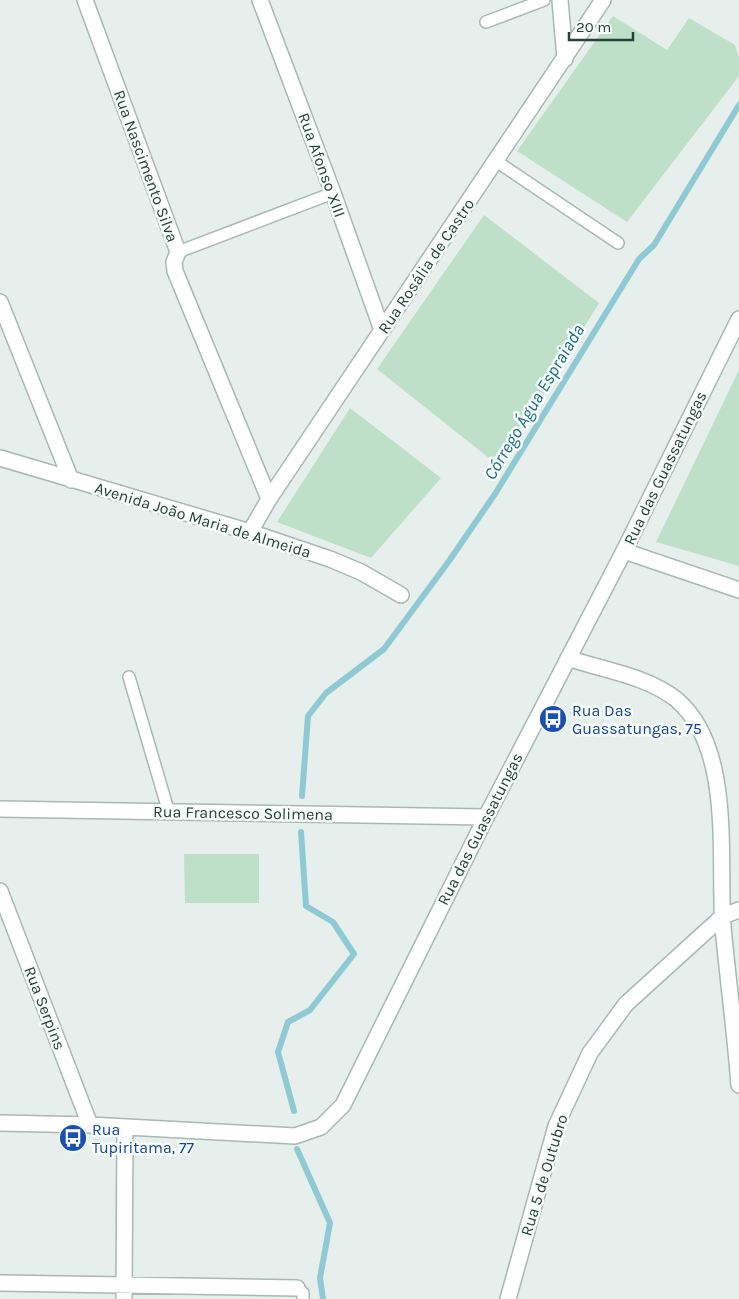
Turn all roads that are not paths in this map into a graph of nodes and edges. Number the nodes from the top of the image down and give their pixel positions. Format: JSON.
{"nodes":[{"id":1,"x":85,"y":0,"type":"edge"},
{"id":2,"x":260,"y":0,"type":"edge"},
{"id":3,"x":544,"y":0,"type":"edge"},
{"id":4,"x":560,"y":0,"type":"edge"},
{"id":5,"x":603,"y":0,"type":"edge"},
{"id":6,"x":486,"y":22,"type":"dead end"},
{"id":7,"x":565,"y":59,"type":"junction"},
{"id":8,"x":496,"y":161,"type":"junction"},
{"id":9,"x":333,"y":193,"type":"junction"},
{"id":10,"x":618,"y":242,"type":"dead end"},
{"id":11,"x":178,"y":252,"type":"junction"},
{"id":12,"x":0,"y":302,"type":"edge"},
{"id":13,"x":739,"y":319,"type":"edge"},
{"id":14,"x":382,"y":330,"type":"junction"},
{"id":15,"x":0,"y":458,"type":"edge"},
{"id":16,"x":71,"y":480,"type":"junction"},
{"id":17,"x":269,"y":499,"type":"junction"},
{"id":18,"x":250,"y":532,"type":"junction"},
{"id":19,"x":624,"y":551,"type":"junction"},
{"id":20,"x":739,"y":590,"type":"edge"},
{"id":21,"x":401,"y":595,"type":"dead end"},
{"id":22,"x":568,"y":658,"type":"junction"},
{"id":23,"x":129,"y":677,"type":"dead end"},
{"id":24,"x":0,"y":809,"type":"edge"},
{"id":25,"x":169,"y":813,"type":"junction"},
{"id":26,"x":486,"y":817,"type":"junction"},
{"id":27,"x":0,"y":891,"type":"edge"},
{"id":28,"x":739,"y":910,"type":"edge"},
{"id":29,"x":723,"y":916,"type":"junction"},
{"id":30,"x":739,"y":1085,"type":"edge"},
{"id":31,"x":0,"y":1123,"type":"edge"},
{"id":32,"x":90,"y":1125,"type":"junction"},
{"id":33,"x":125,"y":1128,"type":"junction"},
{"id":34,"x":0,"y":1283,"type":"edge"},
{"id":35,"x":124,"y":1292,"type":"edge"},
{"id":36,"x":300,"y":1294,"type":"edge"},
{"id":37,"x":508,"y":1299,"type":"edge"}],
"edges":[{"from":1,"to":11,"type":"street","name":"Rua Nascimento Silva"},
{"from":2,"to":9,"type":"street","name":"Rua Afonso XIII"},
{"from":3,"to":6,"type":"lane"},
{"from":4,"to":7,"type":"street"},
{"from":5,"to":7,"type":"street","name":"Rua Rosália de Castro"},
{"from":7,"to":8,"type":"street","name":"Rua Rosália de Castro"},
{"from":8,"to":10,"type":"lane"},
{"from":8,"to":14,"type":"street","name":"Rua Rosália de Castro"},
{"from":9,"to":11,"type":"lane"},
{"from":9,"to":14,"type":"street","name":"Rua Afonso XIII"},
{"from":11,"to":17,"type":"street","name":"Rua Nascimento Silva"},
{"from":12,"to":16,"type":"street"},
{"from":13,"to":19,"type":"street","name":"Rua das Guassatungas"},
{"from":14,"to":17,"type":"street","name":"Rua Rosália de Castro"},
{"from":15,"to":16,"type":"street","name":"Avenida João Maria de Almeida"},
{"from":16,"to":18,"type":"street","name":"Avenida João Maria de Almeida"},
{"from":17,"to":18,"type":"street","name":"Rua Rosália de Castro"},
{"from":18,"to":21,"type":"street","name":"Avenida João Maria de Almeida"},
{"from":19,"to":20,"type":"street"},
{"from":19,"to":22,"type":"street","name":"Rua das Guassatungas"},
{"from":22,"to":26,"type":"street","name":"Rua das Guassatungas"},
{"from":22,"to":29,"type":"street"},
{"from":23,"to":25,"type":"lane"},
{"from":24,"to":25,"type":"street","name":"Rua Francesco Solimena"},
{"from":25,"to":26,"type":"street","name":"Rua Francesco Solimena"},
{"from":26,"to":33,"type":"street","name":"Rua das Guassatungas"},
{"from":27,"to":32,"type":"street","name":"Rua Serpins"},
{"from":28,"to":29,"type":"street","name":"Rua 5 de Outubro"},
{"from":29,"to":30,"type":"street"},
{"from":29,"to":37,"type":"street","name":"Rua 5 de Outubro"},
{"from":31,"to":32,"type":"street","name":"Rua das Guassatungas"},
{"from":32,"to":33,"type":"street","name":"Rua das Guassatungas"},
{"from":33,"to":35,"type":"street"},
{"from":34,"to":35,"type":"street"},
{"from":35,"to":36,"type":"street"}]}
